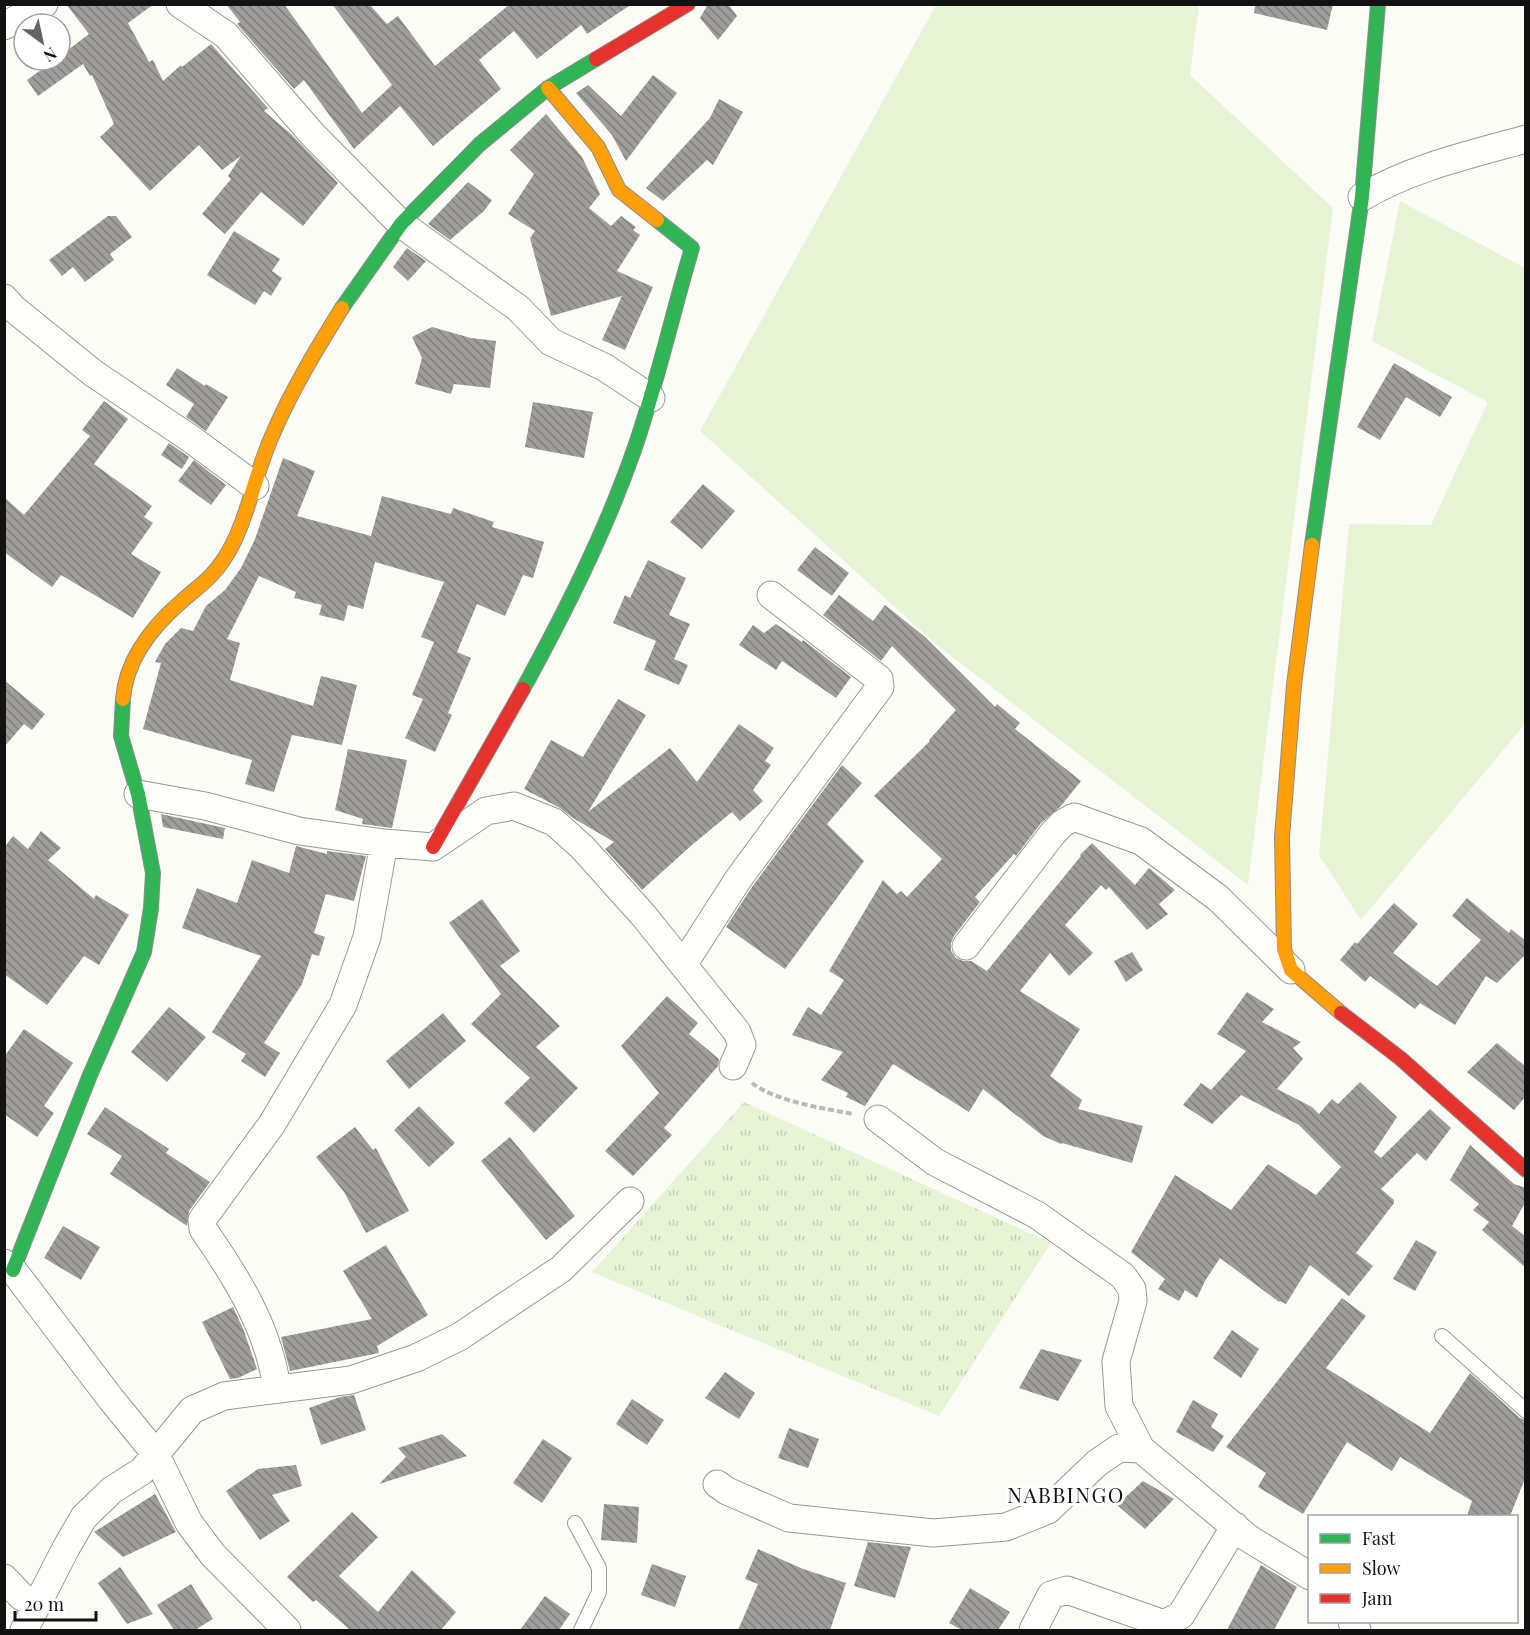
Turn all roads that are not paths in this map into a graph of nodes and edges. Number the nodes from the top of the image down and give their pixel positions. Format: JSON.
{"nodes":[{"id":1,"x":44,"y":4,"type":"edge"},
{"id":2,"x":687,"y":4,"type":"edge"},
{"id":3,"x":1378,"y":4,"type":"edge"},
{"id":4,"x":186,"y":6,"type":"edge"},
{"id":5,"x":4,"y":27,"type":"edge"},
{"id":6,"x":548,"y":88,"type":"junction"},
{"id":7,"x":1526,"y":140,"type":"edge"},
{"id":8,"x":1362,"y":196,"type":"junction"},
{"id":9,"x":401,"y":224,"type":"junction"},
{"id":10,"x":4,"y":298,"type":"edge"},
{"id":11,"x":651,"y":398,"type":"junction"},
{"id":12,"x":255,"y":486,"type":"junction"},
{"id":13,"x":771,"y":595,"type":"dead end"},
{"id":14,"x":138,"y":794,"type":"junction"},
{"id":15,"x":384,"y":843,"type":"junction"},
{"id":16,"x":434,"y":847,"type":"junction"},
{"id":17,"x":966,"y":946,"type":"dead end"},
{"id":18,"x":683,"y":965,"type":"junction"},
{"id":19,"x":1290,"y":970,"type":"junction"},
{"id":20,"x":741,"y":1073,"type":"road end"},
{"id":21,"x":878,"y":1119,"type":"road end"},
{"id":22,"x":1526,"y":1170,"type":"edge"},
{"id":23,"x":630,"y":1201,"type":"dead end"},
{"id":24,"x":9,"y":1266,"type":"edge"},
{"id":25,"x":1442,"y":1336,"type":"dead end"},
{"id":26,"x":277,"y":1389,"type":"junction"},
{"id":27,"x":1526,"y":1411,"type":"edge"},
{"id":28,"x":1141,"y":1449,"type":"junction"},
{"id":29,"x":155,"y":1453,"type":"junction"},
{"id":30,"x":717,"y":1484,"type":"dead end"},
{"id":31,"x":575,"y":1523,"type":"dead end"},
{"id":32,"x":1234,"y":1526,"type":"junction"},
{"id":33,"x":1308,"y":1574,"type":"edge"},
{"id":34,"x":4,"y":1578,"type":"edge"},
{"id":35,"x":39,"y":1603,"type":"junction"},
{"id":36,"x":24,"y":1630,"type":"edge"},
{"id":37,"x":287,"y":1630,"type":"edge"},
{"id":38,"x":581,"y":1630,"type":"edge"},
{"id":39,"x":1033,"y":1630,"type":"edge"}],
"edges":[{"from":1,"to":5,"type":"street"},
{"from":2,"to":6,"type":"street"},
{"from":3,"to":8,"type":"street"},
{"from":4,"to":9,"type":"street"},
{"from":6,"to":9,"type":"street"},
{"from":6,"to":11,"type":"street"},
{"from":7,"to":8,"type":"street"},
{"from":8,"to":19,"type":"street"},
{"from":9,"to":11,"type":"street"},
{"from":9,"to":12,"type":"street"},
{"from":10,"to":12,"type":"street"},
{"from":11,"to":16,"type":"street"},
{"from":12,"to":14,"type":"street"},
{"from":13,"to":18,"type":"street"},
{"from":14,"to":15,"type":"street"},
{"from":14,"to":24,"type":"street"},
{"from":15,"to":16,"type":"street"},
{"from":15,"to":26,"type":"street"},
{"from":16,"to":18,"type":"street"},
{"from":17,"to":19,"type":"street"},
{"from":18,"to":20,"type":"street"},
{"from":19,"to":22,"type":"street"},
{"from":21,"to":28,"type":"street"},
{"from":23,"to":26,"type":"street"},
{"from":24,"to":29,"type":"street"},
{"from":25,"to":27,"type":"lane"},
{"from":26,"to":29,"type":"street"},
{"from":28,"to":30,"type":"street"},
{"from":28,"to":32,"type":"street"},
{"from":29,"to":35,"type":"street"},
{"from":29,"to":37,"type":"street"},
{"from":31,"to":38,"type":"lane"},
{"from":32,"to":33,"type":"street"},
{"from":32,"to":39,"type":"street"},
{"from":34,"to":35,"type":"street"},
{"from":35,"to":36,"type":"street"}]}
